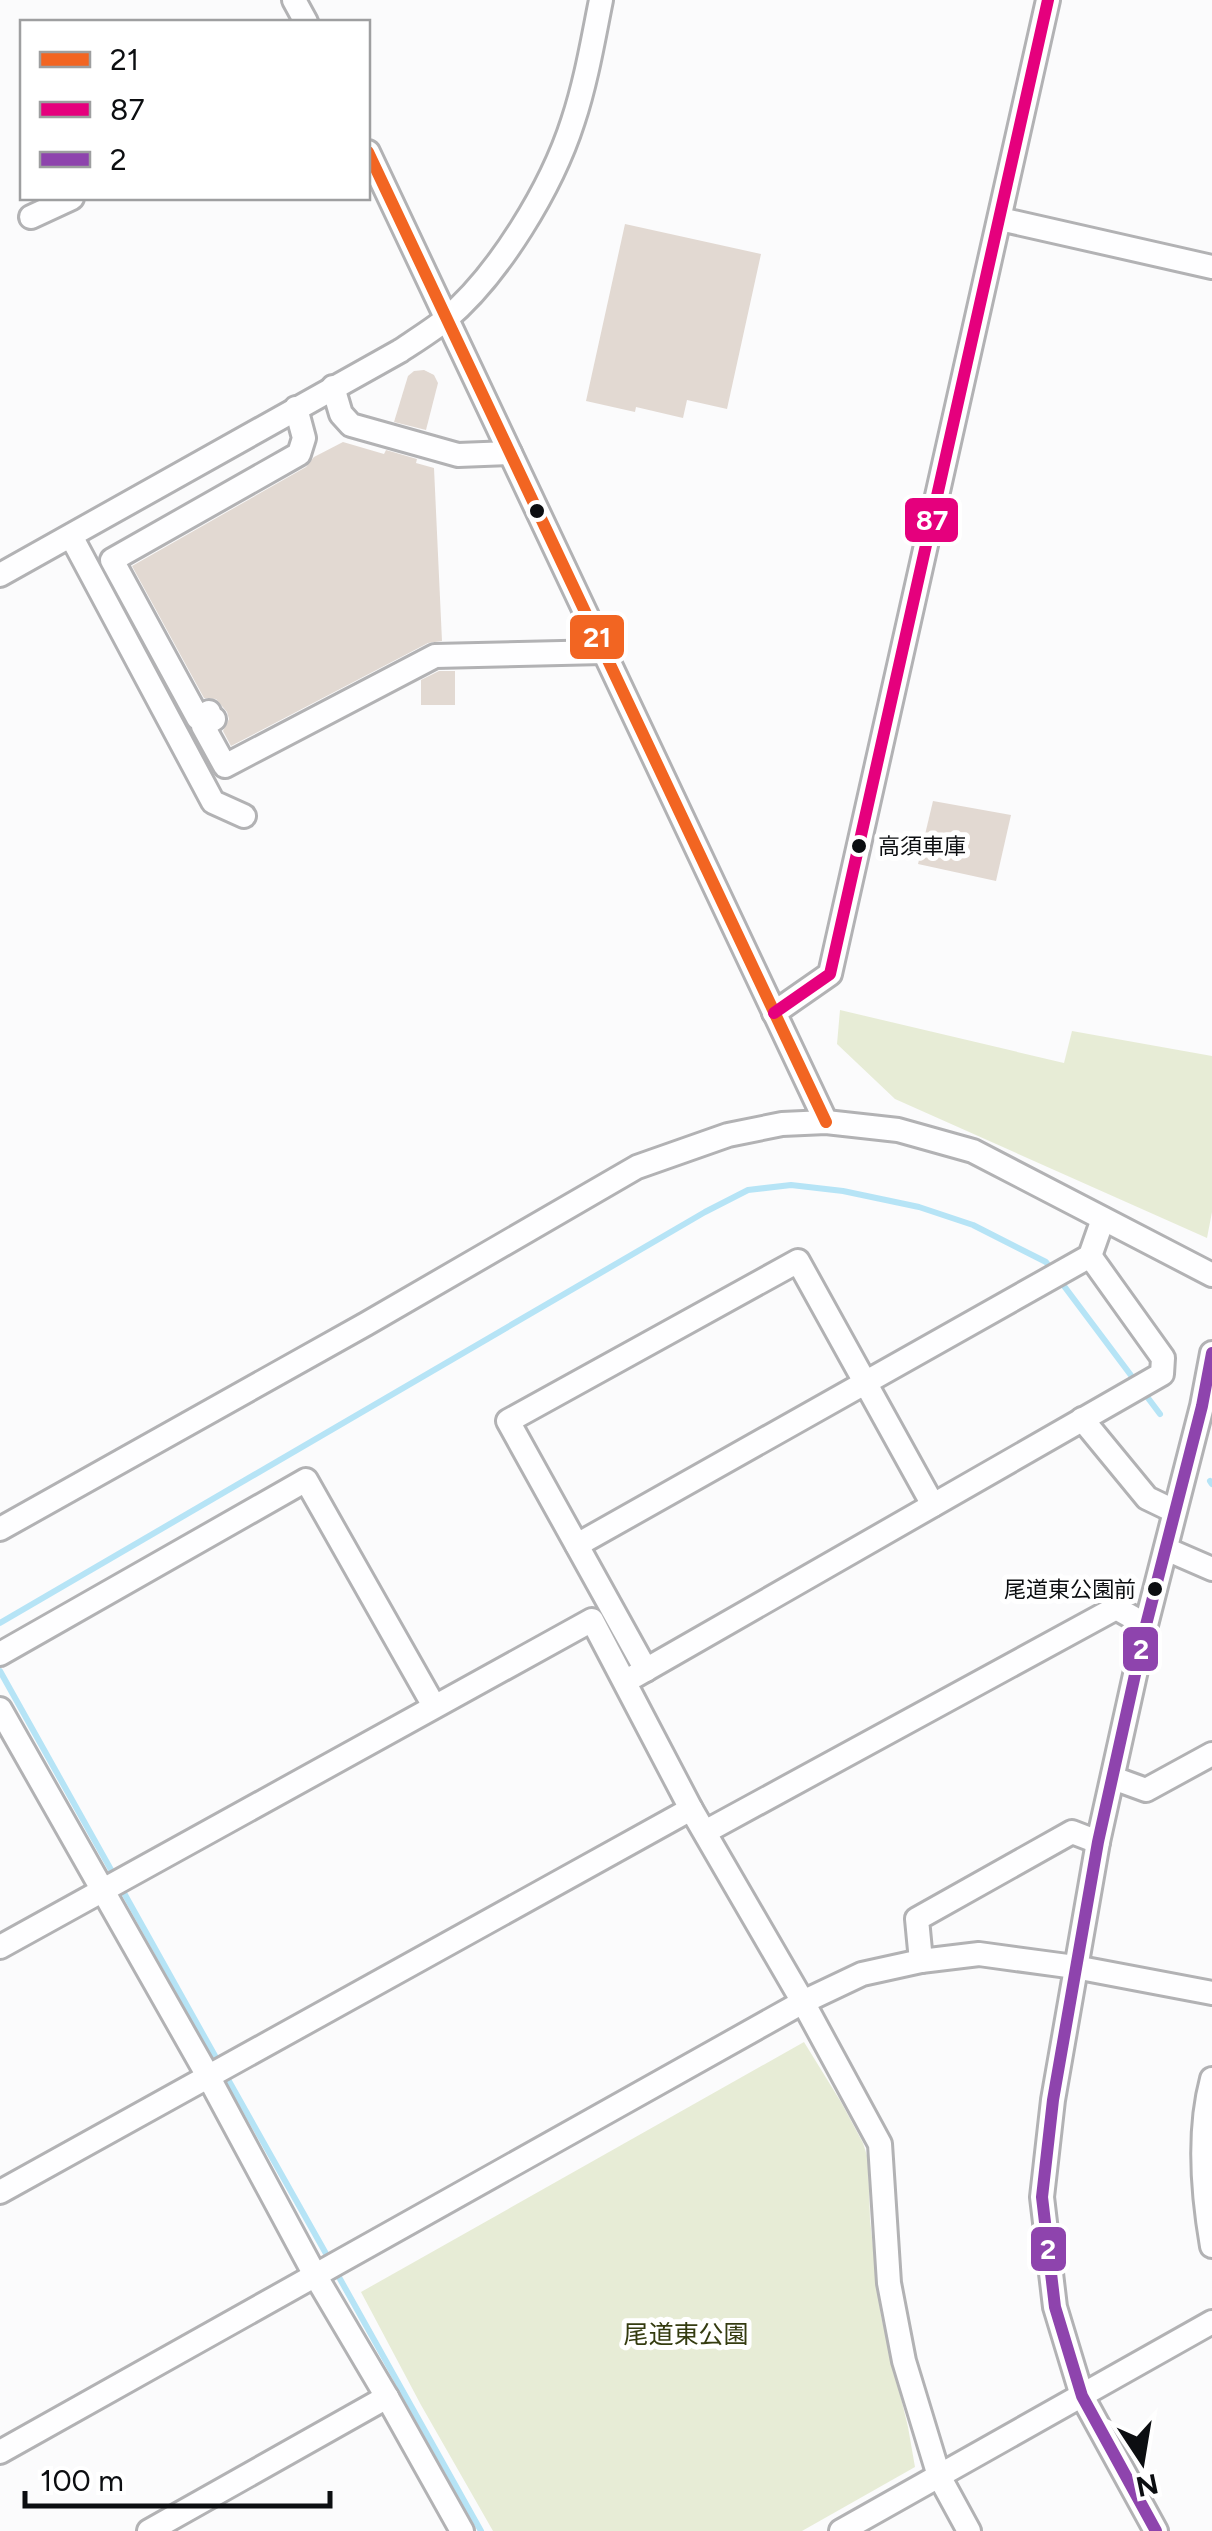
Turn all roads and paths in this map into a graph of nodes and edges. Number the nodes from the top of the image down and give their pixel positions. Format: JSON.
{"nodes":[{"id":1,"x":602,"y":0,"type":"edge"},
{"id":2,"x":1048,"y":0,"type":"edge"},
{"id":3,"x":370,"y":156,"type":"edge"},
{"id":4,"x":68,"y":200,"type":"edge"},
{"id":5,"x":31,"y":217,"type":"dead end"},
{"id":6,"x":1000,"y":219,"type":"junction"},
{"id":7,"x":1212,"y":267,"type":"edge"},
{"id":8,"x":446,"y":319,"type":"junction"},
{"id":9,"x":333,"y":387,"type":"junction"},
{"id":10,"x":296,"y":408,"type":"junction"},
{"id":11,"x":510,"y":453,"type":"junction"},
{"id":12,"x":71,"y":536,"type":"junction"},
{"id":13,"x":0,"y":575,"type":"edge"},
{"id":14,"x":604,"y":652,"type":"junction"},
{"id":15,"x":244,"y":816,"type":"dead end"},
{"id":16,"x":774,"y":1012,"type":"junction"},
{"id":17,"x":826,"y":1122,"type":"junction"},
{"id":18,"x":1103,"y":1219,"type":"junction"},
{"id":19,"x":1090,"y":1256,"type":"junction"},
{"id":20,"x":1212,"y":1275,"type":"edge"},
{"id":21,"x":1212,"y":1353,"type":"edge"},
{"id":22,"x":865,"y":1382,"type":"junction"},
{"id":23,"x":1207,"y":1413,"type":"edge"},
{"id":24,"x":1082,"y":1419,"type":"junction"},
{"id":25,"x":934,"y":1505,"type":"junction"},
{"id":26,"x":1174,"y":1511,"type":"junction"},
{"id":27,"x":0,"y":1529,"type":"edge"},
{"id":28,"x":577,"y":1545,"type":"junction"},
{"id":29,"x":1166,"y":1549,"type":"junction"},
{"id":30,"x":1212,"y":1569,"type":"edge"},
{"id":31,"x":1146,"y":1625,"type":"junction"},
{"id":32,"x":1,"y":1654,"type":"edge"},
{"id":33,"x":646,"y":1670,"type":"junction"},
{"id":34,"x":624,"y":1683,"type":"junction"},
{"id":35,"x":434,"y":1706,"type":"junction"},
{"id":36,"x":0,"y":1709,"type":"edge"},
{"id":37,"x":1212,"y":1754,"type":"edge"},
{"id":38,"x":1112,"y":1778,"type":"junction"},
{"id":39,"x":692,"y":1809,"type":"junction"},
{"id":40,"x":705,"y":1832,"type":"junction"},
{"id":41,"x":1098,"y":1842,"type":"junction"},
{"id":42,"x":113,"y":1884,"type":"junction"},
{"id":43,"x":0,"y":1947,"type":"edge"},
{"id":44,"x":921,"y":1961,"type":"junction"},
{"id":45,"x":1075,"y":1967,"type":"junction"},
{"id":46,"x":1212,"y":1993,"type":"edge"},
{"id":47,"x":803,"y":2002,"type":"junction"},
{"id":48,"x":218,"y":2070,"type":"junction"},
{"id":49,"x":1212,"y":2079,"type":"edge"},
{"id":50,"x":0,"y":2192,"type":"edge"},
{"id":51,"x":1212,"y":2246,"type":"edge"},
{"id":52,"x":327,"y":2268,"type":"junction"},
{"id":53,"x":1212,"y":2322,"type":"edge"},
{"id":54,"x":1082,"y":2396,"type":"junction"},
{"id":55,"x":388,"y":2398,"type":"junction"},
{"id":56,"x":0,"y":2452,"type":"edge"},
{"id":57,"x":939,"y":2476,"type":"junction"},
{"id":58,"x":149,"y":2531,"type":"edge"},
{"id":59,"x":462,"y":2531,"type":"edge"},
{"id":60,"x":841,"y":2531,"type":"edge"},
{"id":61,"x":969,"y":2531,"type":"edge"},
{"id":62,"x":1156,"y":2531,"type":"edge"}],
"edges":[{"from":1,"to":8,"type":"street"},
{"from":2,"to":6,"type":"street"},
{"from":3,"to":8,"type":"street"},
{"from":4,"to":5,"type":"street"},
{"from":6,"to":7,"type":"street"},
{"from":6,"to":16,"type":"street"},
{"from":8,"to":9,"type":"street"},
{"from":8,"to":11,"type":"street"},
{"from":9,"to":10,"type":"street"},
{"from":9,"to":11,"type":"street"},
{"from":10,"to":12,"type":"street"},
{"from":10,"to":14,"type":"street"},
{"from":11,"to":14,"type":"street"},
{"from":12,"to":13,"type":"street"},
{"from":12,"to":15,"type":"street"},
{"from":14,"to":16,"type":"street"},
{"from":16,"to":17,"type":"street"},
{"from":17,"to":18,"type":"street"},
{"from":17,"to":27,"type":"street"},
{"from":18,"to":19,"type":"street"},
{"from":18,"to":20,"type":"street"},
{"from":19,"to":22,"type":"street"},
{"from":19,"to":24,"type":"street"},
{"from":21,"to":23,"type":"street"},
{"from":22,"to":25,"type":"street"},
{"from":22,"to":28,"type":"street"},
{"from":22,"to":28,"type":"street"},
{"from":23,"to":26,"type":"street"},
{"from":24,"to":25,"type":"street"},
{"from":24,"to":26,"type":"street"},
{"from":25,"to":33,"type":"street"},
{"from":26,"to":29,"type":"street"},
{"from":28,"to":33,"type":"street"},
{"from":29,"to":30,"type":"street"},
{"from":29,"to":31,"type":"street"},
{"from":31,"to":38,"type":"street"},
{"from":31,"to":40,"type":"street"},
{"from":32,"to":35,"type":"street"},
{"from":33,"to":34,"type":"street"},
{"from":34,"to":35,"type":"street"},
{"from":34,"to":39,"type":"street"},
{"from":35,"to":42,"type":"street"},
{"from":36,"to":42,"type":"street"},
{"from":37,"to":38,"type":"street"},
{"from":38,"to":41,"type":"street"},
{"from":39,"to":40,"type":"street"},
{"from":39,"to":48,"type":"street"},
{"from":40,"to":47,"type":"street"},
{"from":41,"to":44,"type":"street"},
{"from":41,"to":45,"type":"street"},
{"from":42,"to":43,"type":"street"},
{"from":42,"to":48,"type":"street"},
{"from":44,"to":45,"type":"street"},
{"from":44,"to":47,"type":"street"},
{"from":45,"to":46,"type":"street"},
{"from":45,"to":54,"type":"street"},
{"from":47,"to":52,"type":"street"},
{"from":47,"to":57,"type":"street"},
{"from":48,"to":50,"type":"street"},
{"from":48,"to":52,"type":"street"},
{"from":49,"to":51,"type":"street"},
{"from":52,"to":55,"type":"street"},
{"from":52,"to":56,"type":"street"},
{"from":53,"to":54,"type":"street"},
{"from":54,"to":57,"type":"street"},
{"from":54,"to":62,"type":"street"},
{"from":55,"to":58,"type":"street"},
{"from":55,"to":59,"type":"street"},
{"from":57,"to":60,"type":"street"},
{"from":57,"to":61,"type":"street"}]}
